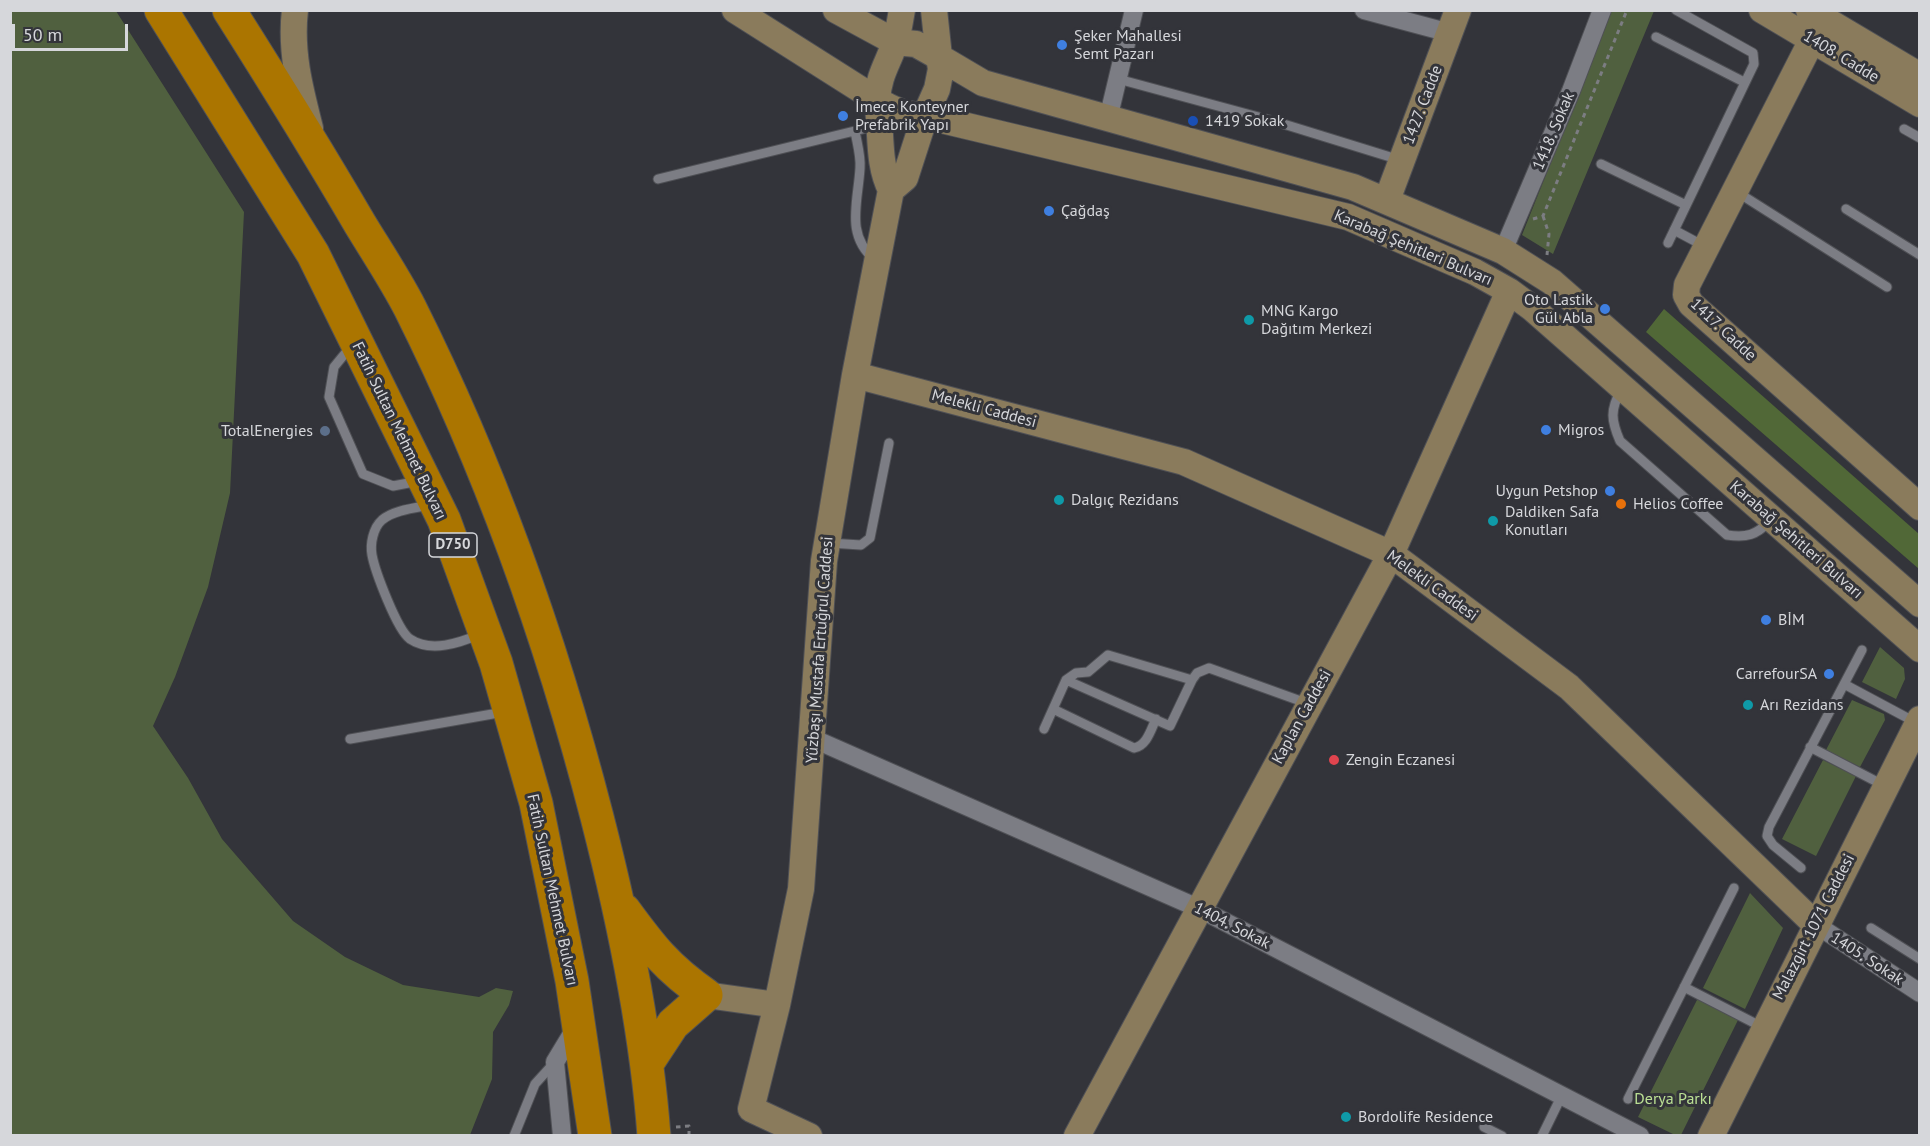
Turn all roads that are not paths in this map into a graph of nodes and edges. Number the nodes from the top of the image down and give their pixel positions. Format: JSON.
{"nodes":[{"id":1,"x":161,"y":10,"type":"edge"},
{"id":2,"x":230,"y":10,"type":"edge"},
{"id":3,"x":295,"y":10,"type":"edge"},
{"id":4,"x":735,"y":10,"type":"edge"},
{"id":5,"x":836,"y":10,"type":"edge"},
{"id":6,"x":902,"y":10,"type":"edge"},
{"id":7,"x":934,"y":10,"type":"edge"},
{"id":8,"x":1134,"y":10,"type":"edge"},
{"id":9,"x":1365,"y":10,"type":"edge"},
{"id":10,"x":1602,"y":10,"type":"edge"},
{"id":11,"x":1676,"y":10,"type":"edge"},
{"id":12,"x":1762,"y":10,"type":"edge"},
{"id":13,"x":1809,"y":10,"type":"edge"},
{"id":14,"x":1454,"y":22,"type":"edge"},
{"id":15,"x":1656,"y":37,"type":"dead end"},
{"id":16,"x":1812,"y":40,"type":"junction"},
{"id":17,"x":895,"y":42,"type":"junction"},
{"id":18,"x":939,"y":57,"type":"junction"},
{"id":19,"x":1920,"y":76,"type":"edge"},
{"id":20,"x":1118,"y":79,"type":"junction"},
{"id":21,"x":1744,"y":82,"type":"junction"},
{"id":22,"x":1920,"y":104,"type":"edge"},
{"id":23,"x":879,"y":112,"type":"junction"},
{"id":24,"x":926,"y":116,"type":"junction"},
{"id":25,"x":1108,"y":119,"type":"junction"},
{"id":26,"x":1904,"y":129,"type":"dead end"},
{"id":27,"x":855,"y":131,"type":"junction"},
{"id":28,"x":1920,"y":138,"type":"edge"},
{"id":29,"x":316,"y":148,"type":"junction"},
{"id":30,"x":1402,"y":160,"type":"junction"},
{"id":31,"x":1601,"y":164,"type":"dead end"},
{"id":32,"x":658,"y":179,"type":"dead end"},
{"id":33,"x":891,"y":190,"type":"junction"},
{"id":34,"x":1735,"y":190,"type":"junction"},
{"id":35,"x":1387,"y":200,"type":"junction"},
{"id":36,"x":1686,"y":205,"type":"junction"},
{"id":37,"x":1846,"y":209,"type":"dead end"},
{"id":38,"x":1674,"y":230,"type":"junction"},
{"id":39,"x":1668,"y":243,"type":"dead end"},
{"id":40,"x":1707,"y":247,"type":"junction"},
{"id":41,"x":1503,"y":251,"type":"junction"},
{"id":42,"x":1920,"y":255,"type":"edge"},
{"id":43,"x":877,"y":262,"type":"junction"},
{"id":44,"x":1887,"y":287,"type":"dead end"},
{"id":45,"x":1509,"y":291,"type":"junction"},
{"id":46,"x":356,"y":341,"type":"junction"},
{"id":47,"x":855,"y":375,"type":"junction"},
{"id":48,"x":1623,"y":388,"type":"junction"},
{"id":49,"x":889,"y":443,"type":"dead end"},
{"id":50,"x":430,"y":492,"type":"junction"},
{"id":51,"x":1920,"y":507,"type":"edge"},
{"id":52,"x":1772,"y":519,"type":"junction"},
{"id":53,"x":827,"y":543,"type":"junction"},
{"id":54,"x":1391,"y":554,"type":"junction"},
{"id":55,"x":1915,"y":595,"type":"edge"},
{"id":56,"x":485,"y":633,"type":"junction"},
{"id":57,"x":1920,"y":649,"type":"edge"},
{"id":58,"x":1862,"y":650,"type":"dead end"},
{"id":59,"x":1066,"y":680,"type":"junction"},
{"id":60,"x":1192,"y":680,"type":"junction"},
{"id":61,"x":1844,"y":684,"type":"junction"},
{"id":62,"x":1309,"y":704,"type":"junction"},
{"id":63,"x":1053,"y":709,"type":"junction"},
{"id":64,"x":509,"y":710,"type":"junction"},
{"id":65,"x":1156,"y":719,"type":"junction"},
{"id":66,"x":1919,"y":721,"type":"edge"},
{"id":67,"x":1044,"y":729,"type":"dead end"},
{"id":68,"x":350,"y":739,"type":"dead end"},
{"id":69,"x":814,"y":739,"type":"junction"},
{"id":70,"x":1810,"y":747,"type":"junction"},
{"id":71,"x":1885,"y":786,"type":"junction"},
{"id":72,"x":1801,"y":868,"type":"dead end"},
{"id":73,"x":1734,"y":888,"type":"dead end"},
{"id":74,"x":619,"y":902,"type":"junction"},
{"id":75,"x":1198,"y":908,"type":"junction"},
{"id":76,"x":1815,"y":924,"type":"junction"},
{"id":77,"x":1871,"y":928,"type":"dead end"},
{"id":78,"x":1920,"y":959,"type":"edge"},
{"id":79,"x":1684,"y":987,"type":"junction"},
{"id":80,"x":1920,"y":993,"type":"edge"},
{"id":81,"x":706,"y":995,"type":"junction"},
{"id":82,"x":777,"y":1005,"type":"junction"},
{"id":83,"x":578,"y":1023,"type":"junction"},
{"id":84,"x":1764,"y":1028,"type":"junction"},
{"id":85,"x":555,"y":1062,"type":"junction"},
{"id":86,"x":648,"y":1062,"type":"junction"},
{"id":87,"x":1562,"y":1095,"type":"junction"},
{"id":88,"x":1628,"y":1099,"type":"dead end"},
{"id":89,"x":1484,"y":1127,"type":"dead end"},
{"id":90,"x":778,"y":1129,"type":"edge"},
{"id":91,"x":514,"y":1136,"type":"edge"},
{"id":92,"x":562,"y":1136,"type":"edge"},
{"id":93,"x":595,"y":1136,"type":"edge"},
{"id":94,"x":654,"y":1136,"type":"edge"},
{"id":95,"x":809,"y":1136,"type":"edge"},
{"id":96,"x":1077,"y":1136,"type":"edge"},
{"id":97,"x":1502,"y":1136,"type":"edge"},
{"id":98,"x":1542,"y":1136,"type":"edge"},
{"id":99,"x":1640,"y":1136,"type":"edge"},
{"id":100,"x":1711,"y":1136,"type":"edge"}],
"edges":[{"from":1,"to":46,"type":"highway","name":"Fatih Sultan Mehmet Bulvarı","number":"D750"},
{"from":2,"to":29,"type":"highway"},
{"from":3,"to":29,"type":"street"},
{"from":4,"to":23,"type":"street","name":"Karabağ Şehitleri Bulvarı"},
{"from":5,"to":17,"type":"street","name":"Karabağ Şehitleri Bulvarı"},
{"from":6,"to":17,"type":"street"},
{"from":7,"to":18,"type":"street"},
{"from":8,"to":20,"type":"street"},
{"from":9,"to":14,"type":"street"},
{"from":10,"to":41,"type":"street","name":"1418. Sokak"},
{"from":11,"to":21,"type":"lane"},
{"from":12,"to":16,"type":"street","name":"1408. Cadde"},
{"from":13,"to":19,"type":"street","name":"1408. Cadde"},
{"from":14,"to":30,"type":"street","name":"1427. Cadde"},
{"from":15,"to":21,"type":"lane"},
{"from":16,"to":22,"type":"street","name":"1408. Cadde"},
{"from":16,"to":34,"type":"street","name":"1417. Cadde"},
{"from":17,"to":18,"type":"street","name":"Karabağ Şehitleri Bulvarı"},
{"from":17,"to":23,"type":"street"},
{"from":18,"to":24,"type":"street"},
{"from":18,"to":25,"type":"street","name":"Karabağ Şehitleri Bulvarı"},
{"from":20,"to":25,"type":"street"},
{"from":20,"to":30,"type":"lane"},
{"from":21,"to":36,"type":"lane"},
{"from":23,"to":24,"type":"street","name":"Karabağ Şehitleri Bulvarı"},
{"from":23,"to":27,"type":"lane"},
{"from":23,"to":33,"type":"street","name":"Yüzbaşı Mustafa Ertuğrul Caddesi"},
{"from":24,"to":33,"type":"street","name":"Yüzbaşı Mustafa Ertuğrul Caddesi"},
{"from":24,"to":45,"type":"street","name":"Karabağ Şehitleri Bulvarı"},
{"from":25,"to":35,"type":"street","name":"Karabağ Şehitleri Bulvarı"},
{"from":26,"to":28,"type":"lane"},
{"from":27,"to":32,"type":"lane"},
{"from":27,"to":43,"type":"lane"},
{"from":29,"to":74,"type":"highway"},
{"from":30,"to":35,"type":"street","name":"1427. Cadde"},
{"from":31,"to":36,"type":"lane"},
{"from":33,"to":43,"type":"street","name":"Yüzbaşı Mustafa Ertuğrul Caddesi"},
{"from":34,"to":40,"type":"street","name":"1417. Cadde"},
{"from":34,"to":44,"type":"lane"},
{"from":35,"to":41,"type":"street","name":"Karabağ Şehitleri Bulvarı"},
{"from":36,"to":38,"type":"lane"},
{"from":37,"to":42,"type":"lane"},
{"from":38,"to":39,"type":"lane"},
{"from":38,"to":40,"type":"lane"},
{"from":40,"to":51,"type":"street","name":"1417. Cadde"},
{"from":41,"to":55,"type":"street","name":"Karabağ Şehitleri Bulvarı"},
{"from":43,"to":47,"type":"street","name":"Yüzbaşı Mustafa Ertuğrul Caddesi"},
{"from":45,"to":48,"type":"street","name":"Karabağ Şehitleri Bulvarı"},
{"from":45,"to":54,"type":"street","name":"Kaplan Caddesi"},
{"from":46,"to":50,"type":"highway","name":"Fatih Sultan Mehmet Bulvarı","number":"D750"},
{"from":46,"to":50,"type":"lane"},
{"from":47,"to":53,"type":"street","name":"Yüzbaşı Mustafa Ertuğrul Caddesi"},
{"from":47,"to":54,"type":"street","name":"Melekli Caddesi"},
{"from":48,"to":52,"type":"street","name":"Karabağ Şehitleri Bulvarı"},
{"from":48,"to":52,"type":"lane"},
{"from":49,"to":53,"type":"lane"},
{"from":50,"to":56,"type":"highway","name":"Fatih Sultan Mehmet Bulvarı","number":"D750"},
{"from":50,"to":56,"type":"lane"},
{"from":52,"to":57,"type":"street","name":"Karabağ Şehitleri Bulvarı"},
{"from":53,"to":69,"type":"street","name":"Yüzbaşı Mustafa Ertuğrul Caddesi"},
{"from":54,"to":62,"type":"street","name":"Kaplan Caddesi"},
{"from":54,"to":76,"type":"street","name":"Melekli Caddesi"},
{"from":56,"to":64,"type":"highway","name":"Fatih Sultan Mehmet Bulvarı","number":"D750"},
{"from":58,"to":61,"type":"lane"},
{"from":59,"to":60,"type":"lane"},
{"from":59,"to":63,"type":"lane"},
{"from":59,"to":65,"type":"lane"},
{"from":60,"to":62,"type":"lane"},
{"from":60,"to":65,"type":"lane"},
{"from":61,"to":66,"type":"lane"},
{"from":61,"to":70,"type":"lane"},
{"from":62,"to":75,"type":"street","name":"Kaplan Caddesi"},
{"from":63,"to":65,"type":"lane"},
{"from":63,"to":67,"type":"lane"},
{"from":64,"to":68,"type":"lane"},
{"from":64,"to":83,"type":"highway","name":"Fatih Sultan Mehmet Bulvarı","number":"D750"},
{"from":66,"to":71,"type":"street","name":"Malazgirt 1071 Caddesi"},
{"from":69,"to":75,"type":"street","name":"1404. Sokak"},
{"from":69,"to":82,"type":"street","name":"Yüzbaşı Mustafa Ertuğrul Caddesi"},
{"from":70,"to":71,"type":"lane"},
{"from":70,"to":72,"type":"lane"},
{"from":71,"to":76,"type":"street","name":"Malazgirt 1071 Caddesi"},
{"from":73,"to":79,"type":"lane"},
{"from":74,"to":81,"type":"highway"},
{"from":74,"to":86,"type":"highway"},
{"from":75,"to":87,"type":"street","name":"1404. Sokak"},
{"from":75,"to":96,"type":"street","name":"Kaplan Caddesi"},
{"from":76,"to":80,"type":"street","name":"1405. Sokak"},
{"from":76,"to":84,"type":"street","name":"Malazgirt 1071 Caddesi"},
{"from":77,"to":78,"type":"lane"},
{"from":79,"to":84,"type":"lane"},
{"from":79,"to":88,"type":"lane"},
{"from":81,"to":82,"type":"street"},
{"from":81,"to":86,"type":"highway"},
{"from":82,"to":90,"type":"street","name":"Yüzbaşı Mustafa Ertuğrul Caddesi"},
{"from":83,"to":85,"type":"street"},
{"from":83,"to":93,"type":"highway","name":"Fatih Sultan Mehmet Bulvarı","number":"D750"},
{"from":84,"to":100,"type":"street","name":"Malazgirt 1071 Caddesi"},
{"from":85,"to":91,"type":"lane"},
{"from":85,"to":92,"type":"street"},
{"from":86,"to":94,"type":"highway"},
{"from":87,"to":98,"type":"lane"},
{"from":87,"to":99,"type":"street","name":"1404. Sokak"},
{"from":89,"to":97,"type":"lane"},
{"from":90,"to":95,"type":"street"}]}
